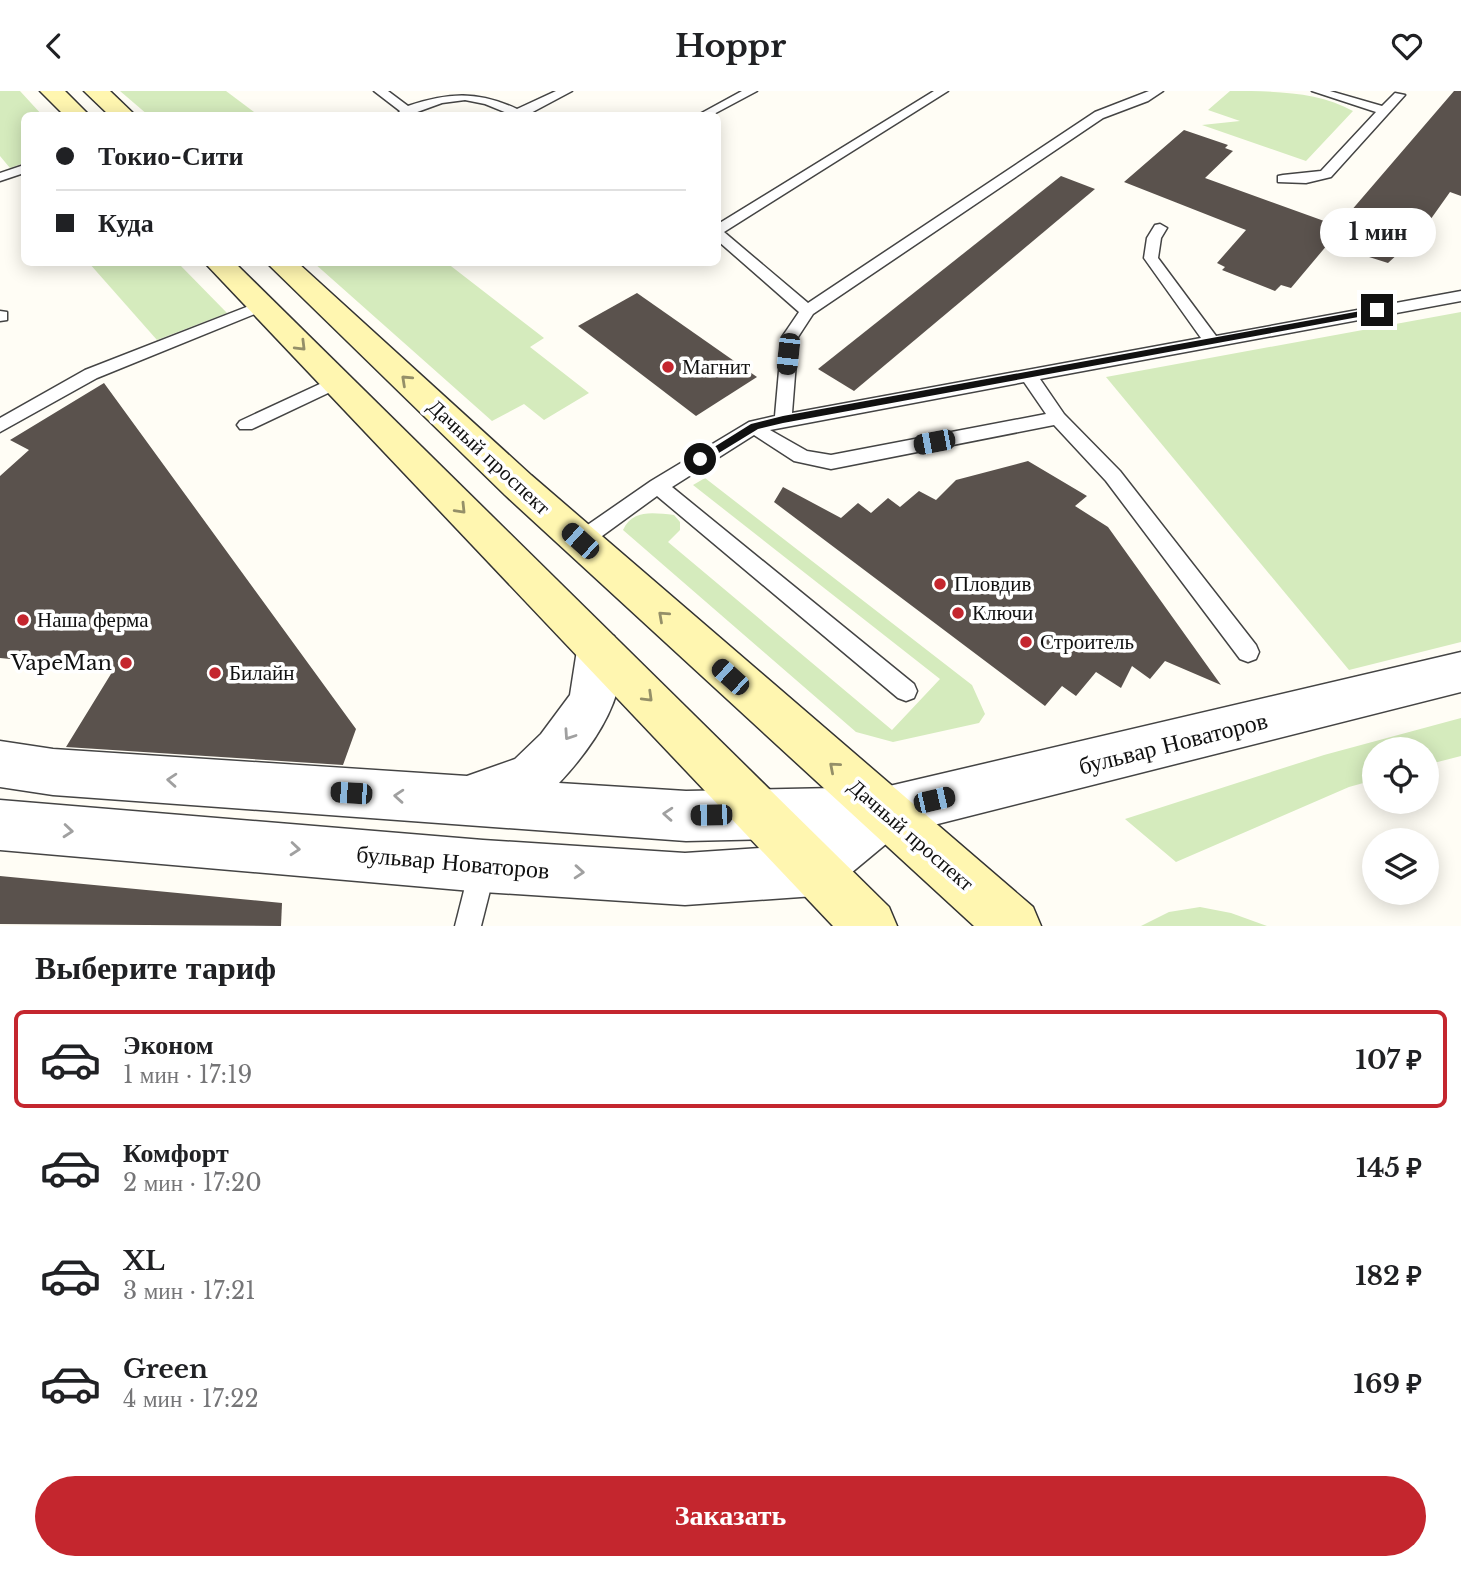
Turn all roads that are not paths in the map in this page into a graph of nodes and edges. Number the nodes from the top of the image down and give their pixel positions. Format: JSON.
{"nodes":[{"id":1,"x":52,"y":91,"type":"edge"},
{"id":2,"x":96,"y":91,"type":"edge"},
{"id":3,"x":380,"y":91,"type":"edge"},
{"id":4,"x":566,"y":91,"type":"edge"},
{"id":5,"x":751,"y":91,"type":"edge"},
{"id":6,"x":942,"y":91,"type":"edge"},
{"id":7,"x":1157,"y":91,"type":"edge"},
{"id":8,"x":1318,"y":91,"type":"edge"},
{"id":9,"x":469,"y":92,"type":"edge"},
{"id":10,"x":1399,"y":95,"type":"dead end"},
{"id":11,"x":1384,"y":111,"type":"junction"},
{"id":12,"x":73,"y":112,"type":"edge"},
{"id":13,"x":120,"y":112,"type":"edge"},
{"id":14,"x":404,"y":112,"type":"edge"},
{"id":15,"x":407,"y":112,"type":"edge"},
{"id":16,"x":515,"y":112,"type":"edge"},
{"id":17,"x":523,"y":112,"type":"edge"},
{"id":18,"x":710,"y":112,"type":"edge"},
{"id":19,"x":21,"y":170,"type":"edge"},
{"id":20,"x":0,"y":177,"type":"edge"},
{"id":21,"x":1283,"y":179,"type":"dead end"},
{"id":22,"x":1160,"y":228,"type":"dead end"},
{"id":23,"x":721,"y":230,"type":"edge"},
{"id":24,"x":721,"y":235,"type":"edge"},
{"id":25,"x":222,"y":266,"type":"edge"},
{"id":26,"x":284,"y":266,"type":"edge"},
{"id":27,"x":1461,"y":296,"type":"edge"},
{"id":28,"x":261,"y":306,"type":"junction"},
{"id":29,"x":807,"y":311,"type":"junction"},
{"id":30,"x":1213,"y":342,"type":"junction"},
{"id":31,"x":1028,"y":375,"type":"junction"},
{"id":32,"x":337,"y":382,"type":"junction"},
{"id":33,"x":1058,"y":418,"type":"junction"},
{"id":34,"x":783,"y":420,"type":"junction"},
{"id":35,"x":246,"y":425,"type":"dead end"},
{"id":36,"x":0,"y":426,"type":"edge"},
{"id":37,"x":755,"y":426,"type":"junction"},
{"id":38,"x":658,"y":486,"type":"junction"},
{"id":39,"x":580,"y":541,"type":"junction"},
{"id":40,"x":599,"y":650,"type":"junction"},
{"id":41,"x":1248,"y":652,"type":"dead end"},
{"id":42,"x":1461,"y":672,"type":"edge"},
{"id":43,"x":906,"y":691,"type":"dead end"},
{"id":44,"x":0,"y":765,"type":"edge"},
{"id":45,"x":467,"y":801,"type":"junction"},
{"id":46,"x":885,"y":812,"type":"junction"},
{"id":47,"x":761,"y":814,"type":"junction"},
{"id":48,"x":0,"y":825,"type":"edge"},
{"id":49,"x":484,"y":866,"type":"junction"},
{"id":50,"x":815,"y":870,"type":"junction"},
{"id":51,"x":468,"y":926,"type":"edge"},
{"id":52,"x":870,"y":926,"type":"edge"},
{"id":53,"x":1014,"y":926,"type":"edge"}],
"edges":[{"from":1,"to":12,"type":"main road"},
{"from":2,"to":13,"type":"main road"},
{"from":3,"to":14,"type":"lane"},
{"from":4,"to":17,"type":"lane"},
{"from":5,"to":18,"type":"lane"},
{"from":6,"to":23,"type":"lane"},
{"from":7,"to":29,"type":"lane"},
{"from":8,"to":11,"type":"lane"},
{"from":9,"to":15,"type":"lane"},
{"from":9,"to":16,"type":"lane"},
{"from":10,"to":11,"type":"lane"},
{"from":11,"to":21,"type":"lane"},
{"from":19,"to":20,"type":"lane"},
{"from":22,"to":30,"type":"lane"},
{"from":24,"to":29,"type":"lane"},
{"from":25,"to":28,"type":"main road"},
{"from":39,"to":26,"type":"main road","name":"Дачный проспект","one_way":true},
{"from":27,"to":30,"type":"lane"},
{"from":28,"to":32,"type":"main road","one_way":true},
{"from":28,"to":36,"type":"lane"},
{"from":29,"to":34,"type":"lane"},
{"from":30,"to":31,"type":"lane"},
{"from":31,"to":33,"type":"lane"},
{"from":31,"to":34,"type":"lane"},
{"from":32,"to":35,"type":"lane"},
{"from":32,"to":40,"type":"main road","one_way":true},
{"from":33,"to":37,"type":"lane"},
{"from":33,"to":41,"type":"lane"},
{"from":34,"to":37,"type":"lane"},
{"from":37,"to":38,"type":"lane"},
{"from":38,"to":39,"type":"lane"},
{"from":38,"to":43,"type":"lane"},
{"from":46,"to":39,"type":"main road","name":"Дачный проспект","one_way":true},
{"from":40,"to":45,"type":"street","one_way":true},
{"from":40,"to":47,"type":"main road","one_way":true},
{"from":42,"to":46,"type":"street","name":"бульвар Новаторов"},
{"from":45,"to":44,"type":"street","name":"бульвар Новаторов","one_way":true},
{"from":47,"to":45,"type":"street","name":"бульвар Новаторов","one_way":true},
{"from":46,"to":47,"type":"street","name":"бульвар Новаторов"},
{"from":46,"to":50,"type":"street","name":"бульвар Новаторов"},
{"from":46,"to":53,"type":"main road","name":"Дачный проспект"},
{"from":47,"to":50,"type":"main road"},
{"from":48,"to":49,"type":"street","name":"бульвар Новаторов","one_way":true},
{"from":49,"to":50,"type":"street","name":"бульвар Новаторов","one_way":true},
{"from":49,"to":51,"type":"lane"},
{"from":50,"to":52,"type":"main road"}]}
